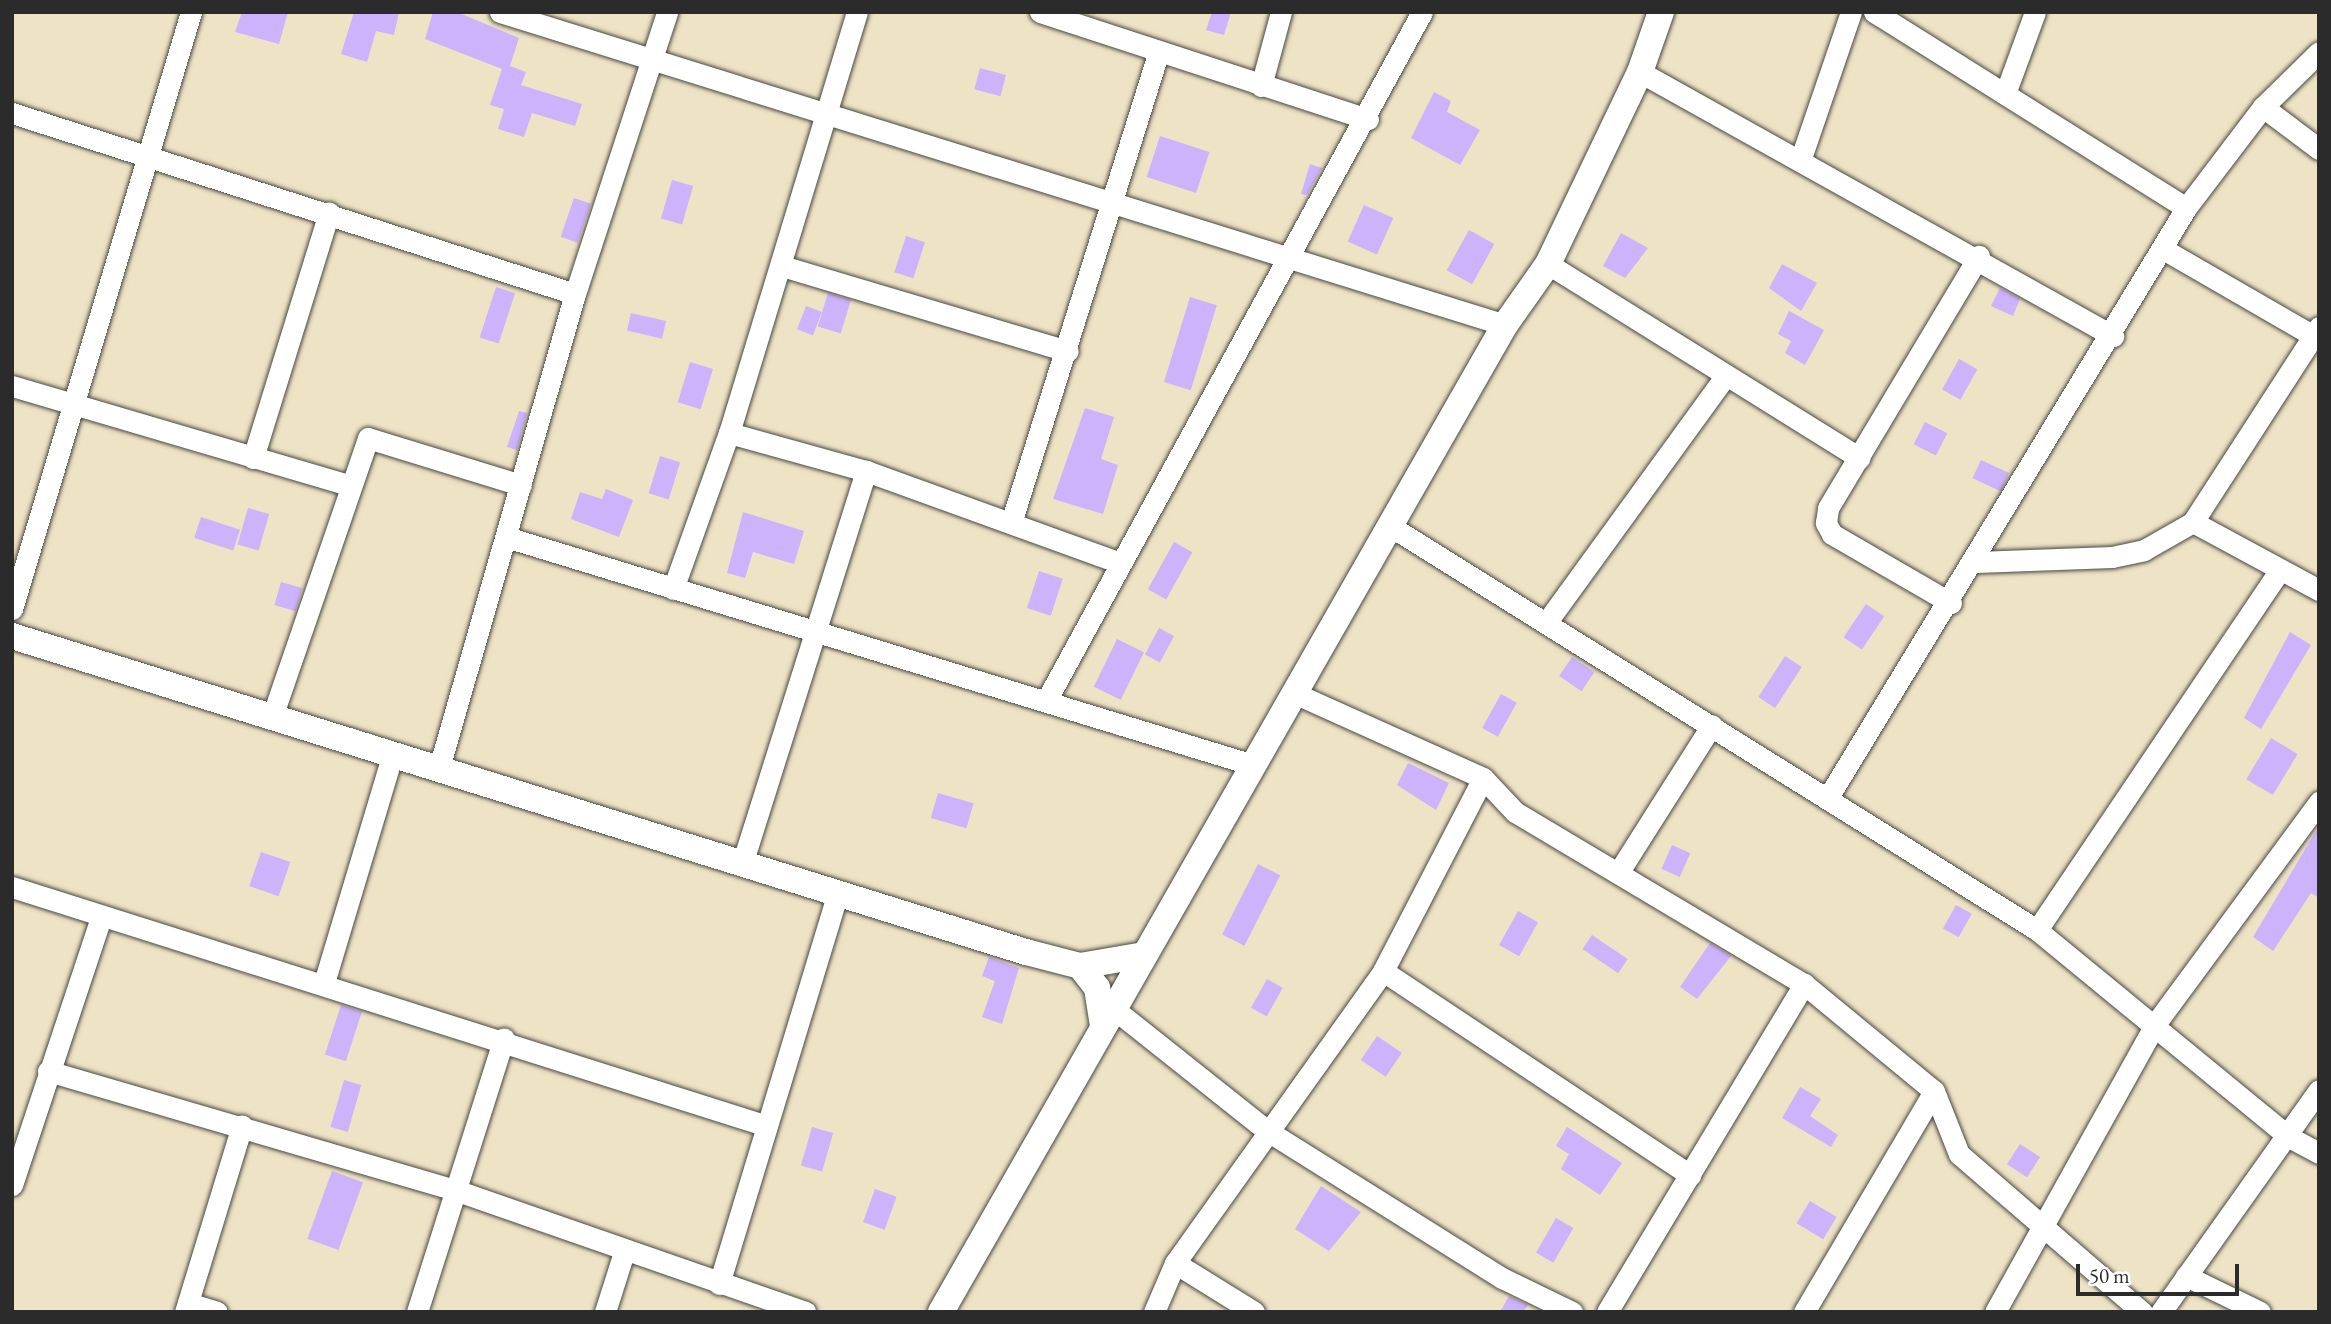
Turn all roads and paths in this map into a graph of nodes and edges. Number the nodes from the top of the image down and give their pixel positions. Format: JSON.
{"nodes":[{"id":1,"x":191,"y":12,"type":"edge"},
{"id":2,"x":500,"y":12,"type":"edge"},
{"id":3,"x":667,"y":12,"type":"edge"},
{"id":4,"x":857,"y":12,"type":"edge"},
{"id":5,"x":1040,"y":12,"type":"edge"},
{"id":6,"x":1280,"y":12,"type":"edge"},
{"id":7,"x":1422,"y":12,"type":"edge"},
{"id":8,"x":1661,"y":12,"type":"edge"},
{"id":9,"x":1851,"y":12,"type":"edge"},
{"id":10,"x":1874,"y":12,"type":"edge"},
{"id":11,"x":2035,"y":12,"type":"edge"},
{"id":12,"x":2319,"y":51,"type":"edge"},
{"id":13,"x":1159,"y":52,"type":"junction"},
{"id":14,"x":652,"y":60,"type":"junction"},
{"id":15,"x":1640,"y":72,"type":"junction"},
{"id":16,"x":1261,"y":86,"type":"junction"},
{"id":17,"x":2005,"y":94,"type":"junction"},
{"id":18,"x":2263,"y":107,"type":"junction"},
{"id":19,"x":12,"y":113,"type":"edge"},
{"id":20,"x":826,"y":117,"type":"junction"},
{"id":21,"x":1368,"y":120,"type":"junction"},
{"id":22,"x":2319,"y":149,"type":"edge"},
{"id":23,"x":149,"y":154,"type":"junction"},
{"id":24,"x":1801,"y":158,"type":"junction"},
{"id":25,"x":1111,"y":203,"type":"junction"},
{"id":26,"x":2186,"y":208,"type":"junction"},
{"id":27,"x":330,"y":212,"type":"junction"},
{"id":28,"x":2163,"y":249,"type":"junction"},
{"id":29,"x":1293,"y":255,"type":"junction"},
{"id":30,"x":1979,"y":256,"type":"junction"},
{"id":31,"x":1548,"y":264,"type":"junction"},
{"id":32,"x":782,"y":266,"type":"junction"},
{"id":33,"x":575,"y":294,"type":"junction"},
{"id":34,"x":1505,"y":325,"type":"junction"},
{"id":35,"x":2317,"y":334,"type":"edge"},
{"id":36,"x":2113,"y":335,"type":"junction"},
{"id":37,"x":1068,"y":351,"type":"junction"},
{"id":38,"x":1726,"y":375,"type":"junction"},
{"id":39,"x":12,"y":386,"type":"edge"},
{"id":40,"x":71,"y":404,"type":"junction"},
{"id":41,"x":729,"y":433,"type":"junction"},
{"id":42,"x":253,"y":458,"type":"junction"},
{"id":43,"x":1860,"y":458,"type":"junction"},
{"id":44,"x":866,"y":471,"type":"junction"},
{"id":45,"x":348,"y":485,"type":"junction"},
{"id":46,"x":521,"y":485,"type":"junction"},
{"id":47,"x":2193,"y":522,"type":"junction"},
{"id":48,"x":1011,"y":523,"type":"junction"},
{"id":49,"x":1390,"y":526,"type":"junction"},
{"id":50,"x":506,"y":537,"type":"junction"},
{"id":51,"x":1118,"y":562,"type":"junction"},
{"id":52,"x":1976,"y":562,"type":"junction"},
{"id":53,"x":2279,"y":571,"type":"junction"},
{"id":54,"x":673,"y":589,"type":"junction"},
{"id":55,"x":2319,"y":590,"type":"edge"},
{"id":56,"x":1951,"y":603,"type":"junction"},
{"id":57,"x":12,"y":609,"type":"edge"},
{"id":58,"x":1546,"y":623,"type":"junction"},
{"id":59,"x":815,"y":631,"type":"junction"},
{"id":60,"x":12,"y":636,"type":"edge"},
{"id":61,"x":1294,"y":693,"type":"junction"},
{"id":62,"x":1045,"y":701,"type":"junction"},
{"id":63,"x":272,"y":717,"type":"junction"},
{"id":64,"x":1712,"y":725,"type":"junction"},
{"id":65,"x":393,"y":753,"type":"junction"},
{"id":66,"x":1253,"y":765,"type":"junction"},
{"id":67,"x":439,"y":768,"type":"junction"},
{"id":68,"x":1483,"y":778,"type":"junction"},
{"id":69,"x":1827,"y":799,"type":"junction"},
{"id":70,"x":2319,"y":802,"type":"edge"},
{"id":71,"x":743,"y":861,"type":"junction"},
{"id":72,"x":1618,"y":873,"type":"junction"},
{"id":73,"x":12,"y":887,"type":"edge"},
{"id":74,"x":838,"y":892,"type":"junction"},
{"id":75,"x":101,"y":917,"type":"junction"},
{"id":76,"x":2036,"y":930,"type":"junction"},
{"id":77,"x":1144,"y":955,"type":"junction"},
{"id":78,"x":1080,"y":966,"type":"junction"},
{"id":79,"x":1383,"y":971,"type":"junction"},
{"id":80,"x":324,"y":983,"type":"junction"},
{"id":81,"x":1804,"y":984,"type":"junction"},
{"id":82,"x":1108,"y":1018,"type":"junction"},
{"id":83,"x":2156,"y":1023,"type":"junction"},
{"id":84,"x":504,"y":1038,"type":"junction"},
{"id":85,"x":48,"y":1071,"type":"junction"},
{"id":86,"x":2319,"y":1090,"type":"edge"},
{"id":87,"x":1934,"y":1091,"type":"junction"},
{"id":88,"x":764,"y":1125,"type":"junction"},
{"id":89,"x":242,"y":1126,"type":"junction"},
{"id":90,"x":1266,"y":1130,"type":"junction"},
{"id":91,"x":2289,"y":1136,"type":"junction"},
{"id":92,"x":2319,"y":1153,"type":"edge"},
{"id":93,"x":16,"y":1159,"type":"edge"},
{"id":94,"x":1690,"y":1175,"type":"junction"},
{"id":95,"x":12,"y":1185,"type":"edge"},
{"id":96,"x":455,"y":1190,"type":"junction"},
{"id":97,"x":2048,"y":1227,"type":"junction"},
{"id":98,"x":624,"y":1252,"type":"junction"},
{"id":99,"x":1175,"y":1263,"type":"junction"},
{"id":100,"x":2186,"y":1276,"type":"junction"},
{"id":101,"x":719,"y":1284,"type":"junction"},
{"id":102,"x":186,"y":1307,"type":"edge"},
{"id":103,"x":217,"y":1312,"type":"edge"},
{"id":104,"x":417,"y":1312,"type":"edge"},
{"id":105,"x":606,"y":1312,"type":"edge"},
{"id":106,"x":805,"y":1312,"type":"edge"},
{"id":107,"x":941,"y":1312,"type":"edge"},
{"id":108,"x":1154,"y":1312,"type":"edge"},
{"id":109,"x":1254,"y":1312,"type":"edge"},
{"id":110,"x":1572,"y":1312,"type":"edge"},
{"id":111,"x":1607,"y":1312,"type":"edge"},
{"id":112,"x":1804,"y":1312,"type":"edge"},
{"id":113,"x":1995,"y":1312,"type":"edge"},
{"id":114,"x":2142,"y":1312,"type":"edge"},
{"id":115,"x":2161,"y":1312,"type":"edge"},
{"id":116,"x":2260,"y":1312,"type":"edge"}],
"edges":[{"from":1,"to":23,"type":"street"},
{"from":2,"to":14,"type":"street"},
{"from":3,"to":14,"type":"street"},
{"from":4,"to":20,"type":"street"},
{"from":5,"to":13,"type":"street"},
{"from":6,"to":16,"type":"street"},
{"from":7,"to":21,"type":"street"},
{"from":8,"to":15,"type":"street"},
{"from":9,"to":24,"type":"street"},
{"from":10,"to":17,"type":"street"},
{"from":11,"to":17,"type":"street"},
{"from":12,"to":18,"type":"street"},
{"from":13,"to":16,"type":"street"},
{"from":13,"to":25,"type":"street"},
{"from":14,"to":20,"type":"street"},
{"from":14,"to":33,"type":"street"},
{"from":15,"to":24,"type":"street"},
{"from":15,"to":31,"type":"street"},
{"from":16,"to":21,"type":"street"},
{"from":17,"to":26,"type":"street"},
{"from":18,"to":22,"type":"street"},
{"from":18,"to":26,"type":"street"},
{"from":19,"to":23,"type":"street"},
{"from":20,"to":25,"type":"street"},
{"from":20,"to":32,"type":"street"},
{"from":21,"to":29,"type":"street"},
{"from":23,"to":27,"type":"street"},
{"from":23,"to":40,"type":"street"},
{"from":24,"to":30,"type":"street"},
{"from":25,"to":29,"type":"street"},
{"from":25,"to":37,"type":"street"},
{"from":26,"to":28,"type":"street"},
{"from":27,"to":33,"type":"street"},
{"from":27,"to":42,"type":"street"},
{"from":28,"to":35,"type":"street"},
{"from":28,"to":36,"type":"street"},
{"from":29,"to":34,"type":"street"},
{"from":29,"to":51,"type":"street"},
{"from":30,"to":36,"type":"street"},
{"from":30,"to":43,"type":"street"},
{"from":31,"to":34,"type":"street"},
{"from":31,"to":38,"type":"street"},
{"from":32,"to":37,"type":"street"},
{"from":32,"to":41,"type":"street"},
{"from":33,"to":46,"type":"street"},
{"from":34,"to":49,"type":"street"},
{"from":35,"to":47,"type":"street"},
{"from":36,"to":52,"type":"street"},
{"from":37,"to":48,"type":"street"},
{"from":38,"to":43,"type":"street"},
{"from":38,"to":58,"type":"street"},
{"from":39,"to":40,"type":"street"},
{"from":40,"to":42,"type":"street"},
{"from":40,"to":57,"type":"street"},
{"from":41,"to":44,"type":"street"},
{"from":41,"to":54,"type":"street"},
{"from":42,"to":45,"type":"street"},
{"from":43,"to":56,"type":"street"},
{"from":44,"to":48,"type":"street"},
{"from":44,"to":59,"type":"street"},
{"from":45,"to":46,"type":"street"},
{"from":45,"to":63,"type":"street"},
{"from":46,"to":50,"type":"street"},
{"from":47,"to":52,"type":"street"},
{"from":47,"to":53,"type":"street"},
{"from":48,"to":51,"type":"street"},
{"from":49,"to":58,"type":"street"},
{"from":49,"to":61,"type":"street"},
{"from":50,"to":54,"type":"street"},
{"from":50,"to":67,"type":"street"},
{"from":51,"to":62,"type":"street"},
{"from":52,"to":56,"type":"street"},
{"from":53,"to":55,"type":"street"},
{"from":53,"to":76,"type":"street"},
{"from":54,"to":59,"type":"street"},
{"from":56,"to":69,"type":"street"},
{"from":58,"to":64,"type":"street"},
{"from":59,"to":62,"type":"street"},
{"from":59,"to":71,"type":"street"},
{"from":60,"to":63,"type":"street"},
{"from":61,"to":66,"type":"street"},
{"from":61,"to":68,"type":"street"},
{"from":62,"to":66,"type":"street"},
{"from":63,"to":65,"type":"street"},
{"from":64,"to":69,"type":"street"},
{"from":64,"to":72,"type":"street"},
{"from":65,"to":67,"type":"street"},
{"from":65,"to":80,"type":"street"},
{"from":66,"to":77,"type":"street"},
{"from":67,"to":71,"type":"street"},
{"from":68,"to":72,"type":"street"},
{"from":68,"to":79,"type":"street"},
{"from":69,"to":76,"type":"street"},
{"from":70,"to":83,"type":"street"},
{"from":71,"to":74,"type":"street"},
{"from":72,"to":81,"type":"street"},
{"from":73,"to":75,"type":"street"},
{"from":74,"to":78,"type":"street"},
{"from":74,"to":88,"type":"street"},
{"from":75,"to":80,"type":"street"},
{"from":75,"to":85,"type":"street"},
{"from":76,"to":83,"type":"street"},
{"from":77,"to":78,"type":"street"},
{"from":77,"to":82,"type":"street"},
{"from":78,"to":82,"type":"street"},
{"from":79,"to":90,"type":"street"},
{"from":79,"to":94,"type":"street"},
{"from":80,"to":84,"type":"street"},
{"from":81,"to":87,"type":"street"},
{"from":81,"to":94,"type":"street"},
{"from":82,"to":90,"type":"street"},
{"from":82,"to":107,"type":"street"},
{"from":83,"to":91,"type":"street"},
{"from":83,"to":97,"type":"street"},
{"from":84,"to":88,"type":"street"},
{"from":84,"to":96,"type":"street"},
{"from":85,"to":89,"type":"street"},
{"from":85,"to":93,"type":"street"},
{"from":86,"to":91,"type":"street"},
{"from":87,"to":97,"type":"street"},
{"from":87,"to":112,"type":"street"},
{"from":88,"to":101,"type":"street"},
{"from":89,"to":96,"type":"street"},
{"from":89,"to":102,"type":"street"},
{"from":90,"to":99,"type":"street"},
{"from":90,"to":110,"type":"street"},
{"from":91,"to":92,"type":"street"},
{"from":91,"to":100,"type":"street"},
{"from":93,"to":95,"type":"street"},
{"from":94,"to":111,"type":"street"},
{"from":96,"to":98,"type":"street"},
{"from":96,"to":104,"type":"street"},
{"from":97,"to":113,"type":"street"},
{"from":97,"to":114,"type":"street"},
{"from":98,"to":101,"type":"street"},
{"from":98,"to":105,"type":"street"},
{"from":99,"to":108,"type":"street"},
{"from":99,"to":109,"type":"street"},
{"from":100,"to":115,"type":"street"},
{"from":100,"to":116,"type":"street"},
{"from":101,"to":106,"type":"street"},
{"from":102,"to":103,"type":"street"}]}
